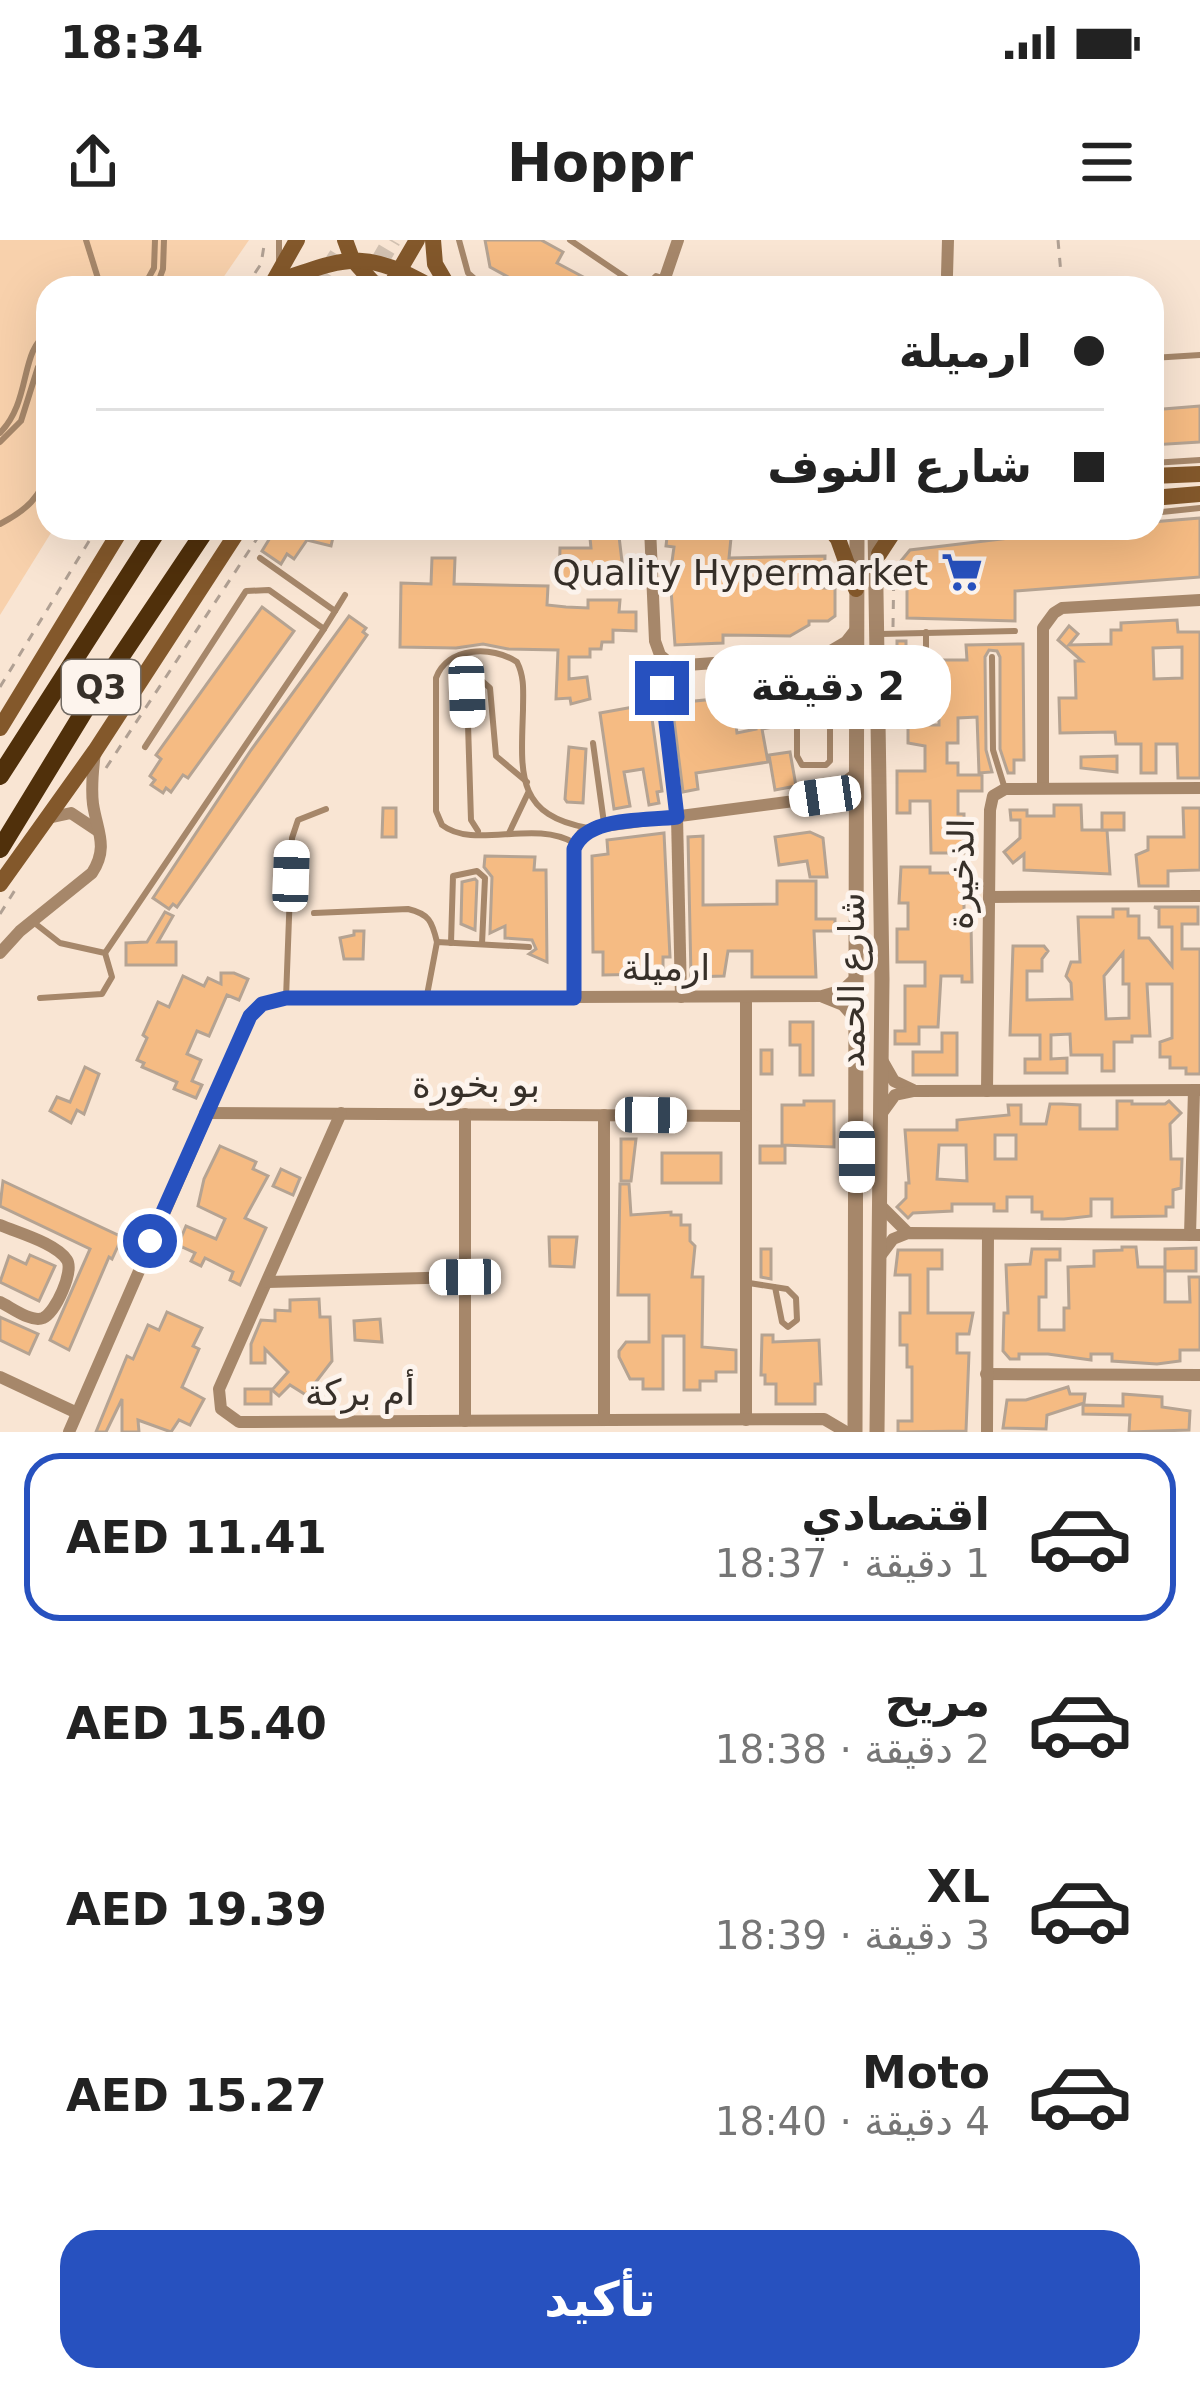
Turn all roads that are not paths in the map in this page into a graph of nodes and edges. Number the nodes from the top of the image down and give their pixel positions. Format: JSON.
{"nodes":[{"id":1,"x":86,"y":240,"type":"edge"},
{"id":2,"x":160,"y":240,"type":"edge"},
{"id":3,"x":279,"y":240,"type":"edge"},
{"id":4,"x":297,"y":240,"type":"edge"},
{"id":5,"x":345,"y":240,"type":"edge"},
{"id":6,"x":417,"y":240,"type":"edge"},
{"id":7,"x":433,"y":240,"type":"edge"},
{"id":8,"x":459,"y":240,"type":"edge"},
{"id":9,"x":570,"y":240,"type":"edge"},
{"id":10,"x":678,"y":240,"type":"edge"},
{"id":11,"x":948,"y":240,"type":"edge"},
{"id":12,"x":352,"y":260,"type":"junction"},
{"id":13,"x":400,"y":269,"type":"junction"},
{"id":14,"x":947,"y":274,"type":"dead end"},
{"id":15,"x":97,"y":276,"type":"edge"},
{"id":16,"x":150,"y":276,"type":"edge"},
{"id":17,"x":160,"y":276,"type":"edge"},
{"id":18,"x":274,"y":276,"type":"edge"},
{"id":19,"x":277,"y":276,"type":"edge"},
{"id":20,"x":302,"y":276,"type":"edge"},
{"id":21,"x":367,"y":276,"type":"edge"},
{"id":22,"x":396,"y":276,"type":"edge"},
{"id":23,"x":412,"y":276,"type":"edge"},
{"id":24,"x":442,"y":276,"type":"edge"},
{"id":25,"x":472,"y":276,"type":"edge"},
{"id":26,"x":624,"y":276,"type":"edge"},
{"id":27,"x":672,"y":276,"type":"edge"},
{"id":28,"x":36,"y":343,"type":"edge"},
{"id":29,"x":1200,"y":355,"type":"edge"},
{"id":30,"x":1164,"y":357,"type":"edge"},
{"id":31,"x":36,"y":373,"type":"edge"},
{"id":32,"x":0,"y":433,"type":"edge"},
{"id":33,"x":0,"y":442,"type":"edge"},
{"id":34,"x":1200,"y":460,"type":"edge"},
{"id":35,"x":1164,"y":462,"type":"edge"},
{"id":36,"x":1200,"y":473,"type":"edge"},
{"id":37,"x":1164,"y":475,"type":"edge"},
{"id":38,"x":1200,"y":494,"type":"edge"},
{"id":39,"x":36,"y":497,"type":"edge"},
{"id":40,"x":1164,"y":497,"type":"edge"},
{"id":41,"x":1200,"y":508,"type":"edge"},
{"id":42,"x":1164,"y":512,"type":"edge"},
{"id":43,"x":0,"y":524,"type":"edge"},
{"id":44,"x":115,"y":540,"type":"edge"},
{"id":45,"x":151,"y":540,"type":"edge"},
{"id":46,"x":199,"y":540,"type":"edge"},
{"id":47,"x":232,"y":540,"type":"edge"},
{"id":48,"x":651,"y":540,"type":"edge"},
{"id":49,"x":838,"y":540,"type":"edge"},
{"id":50,"x":857,"y":540,"type":"edge"},
{"id":51,"x":881,"y":540,"type":"edge"},
{"id":52,"x":892,"y":540,"type":"edge"},
{"id":53,"x":887,"y":554,"type":"junction"},
{"id":54,"x":260,"y":558,"type":"dead end"},
{"id":55,"x":856,"y":589,"type":"junction"},
{"id":56,"x":345,"y":595,"type":"dead end"},
{"id":57,"x":1200,"y":600,"type":"edge"},
{"id":58,"x":335,"y":611,"type":"junction"},
{"id":59,"x":857,"y":628,"type":"junction"},
{"id":60,"x":324,"y":629,"type":"junction"},
{"id":61,"x":926,"y":632,"type":"junction"},
{"id":62,"x":1015,"y":632,"type":"dead end"},
{"id":63,"x":886,"y":634,"type":"junction"},
{"id":64,"x":824,"y":655,"type":"junction"},
{"id":65,"x":797,"y":657,"type":"junction"},
{"id":66,"x":992,"y":657,"type":"dead end"},
{"id":67,"x":665,"y":661,"type":"junction"},
{"id":68,"x":857,"y":679,"type":"junction"},
{"id":69,"x":830,"y":684,"type":"dead end"},
{"id":70,"x":926,"y":713,"type":"dead end"},
{"id":71,"x":0,"y":728,"type":"edge"},
{"id":72,"x":593,"y":742,"type":"dead end"},
{"id":73,"x":145,"y":747,"type":"dead end"},
{"id":74,"x":94,"y":751,"type":"junction"},
{"id":75,"x":857,"y":773,"type":"junction"},
{"id":76,"x":0,"y":776,"type":"edge"},
{"id":77,"x":528,"y":787,"type":"junction"},
{"id":78,"x":1043,"y":787,"type":"junction"},
{"id":79,"x":1005,"y":788,"type":"junction"},
{"id":80,"x":1200,"y":788,"type":"edge"},
{"id":81,"x":326,"y":809,"type":"dead end"},
{"id":82,"x":677,"y":817,"type":"junction"},
{"id":83,"x":49,"y":818,"type":"junction"},
{"id":84,"x":598,"y":827,"type":"junction"},
{"id":85,"x":509,"y":832,"type":"junction"},
{"id":86,"x":483,"y":833,"type":"junction"},
{"id":87,"x":103,"y":837,"type":"junction"},
{"id":88,"x":576,"y":844,"type":"junction"},
{"id":89,"x":0,"y":849,"type":"edge"},
{"id":90,"x":0,"y":884,"type":"edge"},
{"id":91,"x":1200,"y":896,"type":"edge"},
{"id":92,"x":989,"y":897,"type":"junction"},
{"id":93,"x":314,"y":913,"type":"dead end"},
{"id":94,"x":32,"y":921,"type":"junction"},
{"id":95,"x":437,"y":942,"type":"junction"},
{"id":96,"x":452,"y":943,"type":"junction"},
{"id":97,"x":482,"y":944,"type":"junction"},
{"id":98,"x":529,"y":947,"type":"dead end"},
{"id":99,"x":0,"y":952,"type":"edge"},
{"id":100,"x":105,"y":953,"type":"junction"},
{"id":101,"x":859,"y":975,"type":"junction"},
{"id":102,"x":822,"y":996,"type":"junction"},
{"id":103,"x":681,"y":997,"type":"junction"},
{"id":104,"x":746,"y":997,"type":"junction"},
{"id":105,"x":40,"y":998,"type":"dead end"},
{"id":106,"x":286,"y":998,"type":"junction"},
{"id":107,"x":574,"y":998,"type":"junction"},
{"id":108,"x":427,"y":999,"type":"junction"},
{"id":109,"x":858,"y":1022,"type":"junction"},
{"id":110,"x":881,"y":1059,"type":"junction"},
{"id":111,"x":1197,"y":1090,"type":"edge"},
{"id":112,"x":914,"y":1091,"type":"junction"},
{"id":113,"x":987,"y":1091,"type":"junction"},
{"id":114,"x":206,"y":1113,"type":"junction"},
{"id":115,"x":341,"y":1113,"type":"junction"},
{"id":116,"x":465,"y":1114,"type":"junction"},
{"id":117,"x":604,"y":1115,"type":"junction"},
{"id":118,"x":746,"y":1116,"type":"junction"},
{"id":119,"x":880,"y":1117,"type":"junction"},
{"id":120,"x":1196,"y":1167,"type":"edge"},
{"id":121,"x":880,"y":1204,"type":"junction"},
{"id":122,"x":0,"y":1225,"type":"edge"},
{"id":123,"x":908,"y":1233,"type":"junction"},
{"id":124,"x":988,"y":1234,"type":"junction"},
{"id":125,"x":1195,"y":1234,"type":"edge"},
{"id":126,"x":880,"y":1257,"type":"junction"},
{"id":127,"x":465,"y":1277,"type":"junction"},
{"id":128,"x":267,"y":1282,"type":"junction"},
{"id":129,"x":746,"y":1283,"type":"junction"},
{"id":130,"x":775,"y":1288,"type":"junction"},
{"id":131,"x":0,"y":1302,"type":"edge"},
{"id":132,"x":986,"y":1374,"type":"junction"},
{"id":133,"x":1200,"y":1375,"type":"edge"},
{"id":134,"x":0,"y":1377,"type":"edge"},
{"id":135,"x":855,"y":1384,"type":"junction"},
{"id":136,"x":75,"y":1412,"type":"junction"},
{"id":137,"x":824,"y":1419,"type":"junction"},
{"id":138,"x":746,"y":1420,"type":"junction"},
{"id":139,"x":465,"y":1421,"type":"junction"},
{"id":140,"x":610,"y":1424,"type":"edge"},
{"id":141,"x":69,"y":1432,"type":"edge"},
{"id":142,"x":846,"y":1432,"type":"edge"},
{"id":143,"x":855,"y":1432,"type":"edge"},
{"id":144,"x":877,"y":1432,"type":"edge"},
{"id":145,"x":987,"y":1432,"type":"edge"}],
"edges":[{"from":1,"to":15,"type":"lane"},
{"from":2,"to":16,"type":"lane"},
{"from":2,"to":17,"type":"lane"},
{"from":3,"to":18,"type":"lane"},
{"from":4,"to":19,"type":"main road"},
{"from":5,"to":12,"type":"main road"},
{"from":6,"to":13,"type":"main road"},
{"from":7,"to":24,"type":"main road"},
{"from":8,"to":25,"type":"lane"},
{"from":9,"to":26,"type":"lane"},
{"from":10,"to":27,"type":"street"},
{"from":11,"to":14,"type":"street"},
{"from":12,"to":13,"type":"main road"},
{"from":12,"to":20,"type":"main road"},
{"from":12,"to":21,"type":"main road"},
{"from":13,"to":22,"type":"main road"},
{"from":13,"to":23,"type":"main road"},
{"from":28,"to":32,"type":"lane"},
{"from":29,"to":30,"type":"lane"},
{"from":31,"to":33,"type":"lane"},
{"from":34,"to":35,"type":"lane"},
{"from":36,"to":37,"type":"main road"},
{"from":38,"to":40,"type":"main road"},
{"from":39,"to":43,"type":"lane"},
{"from":41,"to":42,"type":"lane"},
{"from":44,"to":71,"type":"main road"},
{"from":45,"to":76,"type":"highway","number":"Q3"},
{"from":46,"to":89,"type":"highway","number":"Q3"},
{"from":47,"to":74,"type":"main road"},
{"from":48,"to":67,"type":"street"},
{"from":49,"to":55,"type":"main road"},
{"from":50,"to":55,"type":"street","name":"شارع الحمد"},
{"from":51,"to":53,"type":"street","name":"شارع الحمد"},
{"from":52,"to":53,"type":"main road"},
{"from":53,"to":63,"type":"street","name":"شارع الحمد"},
{"from":54,"to":58,"type":"lane"},
{"from":55,"to":59,"type":"street","name":"شارع الحمد"},
{"from":56,"to":58,"type":"lane"},
{"from":57,"to":78,"type":"street"},
{"from":58,"to":60,"type":"lane"},
{"from":59,"to":64,"type":"street"},
{"from":59,"to":68,"type":"street","name":"شارع الحمد"},
{"from":60,"to":73,"type":"lane"},
{"from":60,"to":100,"type":"lane"},
{"from":61,"to":62,"type":"lane"},
{"from":61,"to":63,"type":"lane"},
{"from":61,"to":70,"type":"lane"},
{"from":63,"to":110,"type":"street","name":"شارع الحمد"},
{"from":64,"to":65,"type":"street"},
{"from":64,"to":68,"type":"street"},
{"from":65,"to":67,"type":"street"},
{"from":65,"to":69,"type":"lane"},
{"from":66,"to":79,"type":"lane"},
{"from":67,"to":82,"type":"lane"},
{"from":68,"to":75,"type":"street","name":"شارع الحمد"},
{"from":72,"to":84,"type":"lane"},
{"from":74,"to":83,"type":"main road"},
{"from":74,"to":87,"type":"street"},
{"from":75,"to":82,"type":"street"},
{"from":75,"to":101,"type":"street","name":"شارع الحمد"},
{"from":77,"to":84,"type":"lane"},
{"from":77,"to":85,"type":"lane"},
{"from":77,"to":86,"type":"lane"},
{"from":77,"to":86,"type":"lane"},
{"from":78,"to":79,"type":"street","name":"الذخيرة"},
{"from":78,"to":80,"type":"street","name":"الذخيرة"},
{"from":79,"to":92,"type":"street","name":"الذخيرة"},
{"from":81,"to":106,"type":"lane"},
{"from":82,"to":84,"type":"street"},
{"from":82,"to":103,"type":"street"},
{"from":83,"to":87,"type":"street"},
{"from":83,"to":90,"type":"main road"},
{"from":84,"to":88,"type":"street"},
{"from":85,"to":86,"type":"lane"},
{"from":85,"to":88,"type":"lane"},
{"from":87,"to":94,"type":"street"},
{"from":88,"to":107,"type":"street"},
{"from":91,"to":92,"type":"street"},
{"from":92,"to":113,"type":"street","name":"الذخيرة"},
{"from":93,"to":95,"type":"lane"},
{"from":94,"to":99,"type":"street"},
{"from":94,"to":100,"type":"lane"},
{"from":95,"to":96,"type":"lane"},
{"from":95,"to":108,"type":"lane"},
{"from":96,"to":97,"type":"lane"},
{"from":96,"to":97,"type":"lane"},
{"from":97,"to":98,"type":"lane"},
{"from":100,"to":105,"type":"lane"},
{"from":101,"to":102,"type":"street","name":"ارميلة"},
{"from":101,"to":109,"type":"street","name":"شارع الحمد"},
{"from":102,"to":104,"type":"street","name":"ارميلة"},
{"from":102,"to":109,"type":"street"},
{"from":103,"to":104,"type":"street","name":"ارميلة"},
{"from":103,"to":107,"type":"street","name":"ارميلة"},
{"from":104,"to":118,"type":"street"},
{"from":106,"to":108,"type":"street","name":"ارميلة"},
{"from":106,"to":114,"type":"street"},
{"from":107,"to":108,"type":"street","name":"ارميلة"},
{"from":109,"to":135,"type":"street","name":"شارع الحمد"},
{"from":110,"to":112,"type":"street"},
{"from":110,"to":119,"type":"street","name":"شارع الحمد"},
{"from":111,"to":113,"type":"street"},
{"from":111,"to":120,"type":"street"},
{"from":112,"to":113,"type":"street"},
{"from":112,"to":119,"type":"street"},
{"from":114,"to":115,"type":"street","name":"بو بخورة"},
{"from":114,"to":136,"type":"street"},
{"from":115,"to":116,"type":"street","name":"بو بخورة"},
{"from":115,"to":128,"type":"street","name":"أم بركة"},
{"from":116,"to":117,"type":"street","name":"بو بخورة"},
{"from":116,"to":127,"type":"street"},
{"from":117,"to":118,"type":"street","name":"بو بخورة"},
{"from":117,"to":140,"type":"street"},
{"from":118,"to":129,"type":"street"},
{"from":119,"to":121,"type":"street","name":"شارع الحمد"},
{"from":120,"to":125,"type":"street"},
{"from":121,"to":123,"type":"street"},
{"from":121,"to":126,"type":"street","name":"شارع الحمد"},
{"from":122,"to":131,"type":"street"},
{"from":123,"to":124,"type":"street"},
{"from":123,"to":126,"type":"street"},
{"from":124,"to":125,"type":"street"},
{"from":124,"to":132,"type":"street"},
{"from":126,"to":144,"type":"street","name":"شارع الحمد"},
{"from":127,"to":128,"type":"street"},
{"from":127,"to":139,"type":"street"},
{"from":128,"to":139,"type":"street","name":"أم بركة"},
{"from":129,"to":130,"type":"lane"},
{"from":129,"to":138,"type":"street"},
{"from":130,"to":130,"type":"lane"},
{"from":132,"to":133,"type":"street"},
{"from":132,"to":145,"type":"street"},
{"from":134,"to":136,"type":"street"},
{"from":135,"to":137,"type":"street"},
{"from":135,"to":143,"type":"street","name":"شارع الحمد"},
{"from":136,"to":141,"type":"street"},
{"from":137,"to":138,"type":"street","name":"أم بركة"},
{"from":137,"to":142,"type":"street"},
{"from":138,"to":140,"type":"street","name":"أم بركة"},
{"from":139,"to":140,"type":"street","name":"أم بركة"}]}
